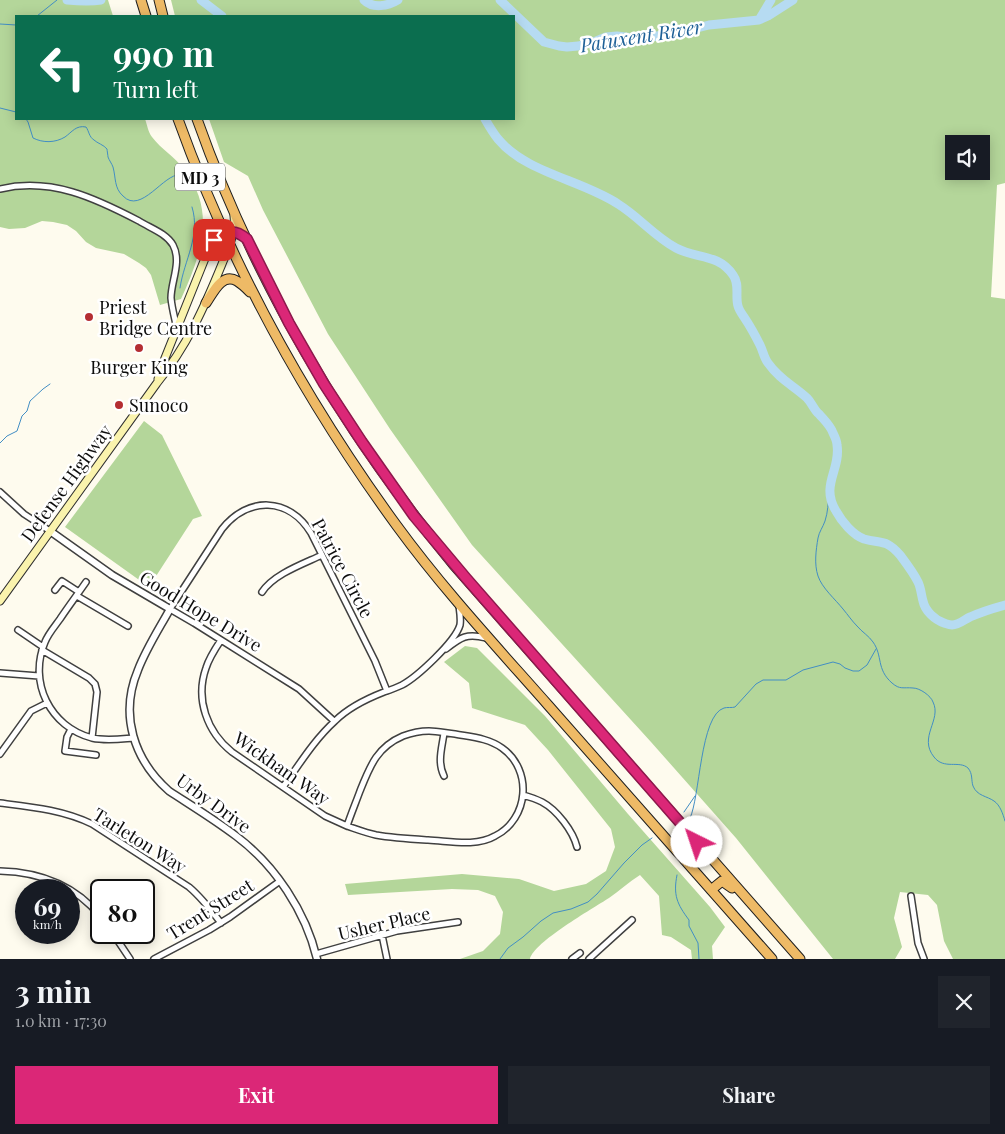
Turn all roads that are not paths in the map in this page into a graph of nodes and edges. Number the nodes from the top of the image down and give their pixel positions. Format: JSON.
{"nodes":[{"id":1,"x":141,"y":0,"type":"edge"},
{"id":2,"x":159,"y":0,"type":"edge"},
{"id":3,"x":146,"y":15,"type":"edge"},
{"id":4,"x":163,"y":15,"type":"edge"},
{"id":5,"x":178,"y":120,"type":"edge"},
{"id":6,"x":197,"y":120,"type":"edge"},
{"id":7,"x":0,"y":189,"type":"edge"},
{"id":8,"x":234,"y":210,"type":"junction"},
{"id":9,"x":229,"y":233,"type":"junction"},
{"id":10,"x":247,"y":239,"type":"junction"},
{"id":11,"x":230,"y":245,"type":"junction"},
{"id":12,"x":254,"y":295,"type":"junction"},
{"id":13,"x":206,"y":303,"type":"junction"},
{"id":14,"x":177,"y":329,"type":"junction"},
{"id":15,"x":189,"y":335,"type":"junction"},
{"id":16,"x":157,"y":383,"type":"junction"},
{"id":17,"x":0,"y":492,"type":"edge"},
{"id":18,"x":50,"y":531,"type":"junction"},
{"id":19,"x":322,"y":555,"type":"junction"},
{"id":20,"x":86,"y":582,"type":"dead end"},
{"id":21,"x":55,"y":590,"type":"dead end"},
{"id":22,"x":262,"y":592,"type":"dead end"},
{"id":23,"x":78,"y":594,"type":"junction"},
{"id":24,"x":0,"y":601,"type":"edge"},
{"id":25,"x":459,"y":603,"type":"junction"},
{"id":26,"x":170,"y":609,"type":"junction"},
{"id":27,"x":128,"y":626,"type":"dead end"},
{"id":28,"x":18,"y":630,"type":"dead end"},
{"id":29,"x":489,"y":638,"type":"junction"},
{"id":30,"x":221,"y":640,"type":"junction"},
{"id":31,"x":43,"y":648,"type":"junction"},
{"id":32,"x":438,"y":655,"type":"junction"},
{"id":33,"x":0,"y":673,"type":"edge"},
{"id":34,"x":39,"y":676,"type":"junction"},
{"id":35,"x":387,"y":691,"type":"junction"},
{"id":36,"x":47,"y":703,"type":"junction"},
{"id":37,"x":334,"y":721,"type":"junction"},
{"id":38,"x":71,"y":730,"type":"junction"},
{"id":39,"x":444,"y":732,"type":"junction"},
{"id":40,"x":92,"y":738,"type":"junction"},
{"id":41,"x":134,"y":738,"type":"junction"},
{"id":42,"x":0,"y":754,"type":"edge"},
{"id":43,"x":96,"y":755,"type":"dead end"},
{"id":44,"x":444,"y":776,"type":"dead end"},
{"id":45,"x":283,"y":787,"type":"junction"},
{"id":46,"x":523,"y":795,"type":"junction"},
{"id":47,"x":0,"y":803,"type":"edge"},
{"id":48,"x":347,"y":826,"type":"junction"},
{"id":49,"x":577,"y":847,"type":"dead end"},
{"id":50,"x":0,"y":871,"type":"edge"},
{"id":51,"x":280,"y":881,"type":"junction"},
{"id":52,"x":711,"y":890,"type":"junction"},
{"id":53,"x":910,"y":896,"type":"dead end"},
{"id":54,"x":90,"y":905,"type":"edge"},
{"id":55,"x":762,"y":915,"type":"junction"},
{"id":56,"x":632,"y":920,"type":"dead end"},
{"id":57,"x":458,"y":922,"type":"dead end"},
{"id":58,"x":221,"y":923,"type":"junction"},
{"id":59,"x":382,"y":935,"type":"junction"},
{"id":60,"x":120,"y":944,"type":"edge"},
{"id":61,"x":580,"y":953,"type":"dead end"},
{"id":62,"x":316,"y":956,"type":"edge"},
{"id":63,"x":130,"y":959,"type":"edge"},
{"id":64,"x":154,"y":959,"type":"edge"},
{"id":65,"x":388,"y":959,"type":"edge"},
{"id":66,"x":572,"y":959,"type":"edge"},
{"id":67,"x":589,"y":959,"type":"edge"},
{"id":68,"x":772,"y":959,"type":"edge"},
{"id":69,"x":800,"y":959,"type":"edge"},
{"id":70,"x":924,"y":959,"type":"edge"}],
"edges":[{"from":1,"to":3,"type":"highway"},
{"from":2,"to":4,"type":"highway"},
{"from":5,"to":9,"type":"highway","number":"MD 3"},
{"from":6,"to":8,"type":"highway","number":"MD 3"},
{"from":7,"to":14,"type":"street"},
{"from":8,"to":9,"type":"main road"},
{"from":8,"to":10,"type":"highway","number":"MD 3"},
{"from":9,"to":10,"type":"highway"},
{"from":9,"to":11,"type":"highway","number":"MD 3"},
{"from":9,"to":14,"type":"main road","name":"Defense Highway"},
{"from":10,"to":55,"type":"highway","number":"MD 3"},
{"from":11,"to":12,"type":"highway","number":"MD 3"},
{"from":11,"to":13,"type":"main road","name":"Defense Highway"},
{"from":12,"to":13,"type":"highway"},
{"from":12,"to":25,"type":"highway","number":"MD 3"},
{"from":13,"to":15,"type":"main road","name":"Defense Highway"},
{"from":14,"to":15,"type":"street"},
{"from":14,"to":16,"type":"main road","name":"Defense Highway"},
{"from":15,"to":16,"type":"main road","name":"Defense Highway"},
{"from":16,"to":18,"type":"main road","name":"Defense Highway"},
{"from":17,"to":18,"type":"street"},
{"from":18,"to":24,"type":"main road","name":"Defense Highway"},
{"from":18,"to":26,"type":"street","name":"Good Hope Drive"},
{"from":19,"to":22,"type":"street"},
{"from":19,"to":26,"type":"street","name":"Patrice Circle"},
{"from":19,"to":35,"type":"street","name":"Patrice Circle"},
{"from":20,"to":23,"type":"street"},
{"from":21,"to":23,"type":"street"},
{"from":23,"to":27,"type":"street"},
{"from":23,"to":31,"type":"street"},
{"from":25,"to":29,"type":"highway","number":"MD 3"},
{"from":25,"to":32,"type":"street"},
{"from":26,"to":30,"type":"street","name":"Good Hope Drive"},
{"from":26,"to":41,"type":"street","name":"Urby Drive"},
{"from":28,"to":31,"type":"street"},
{"from":29,"to":32,"type":"street"},
{"from":29,"to":52,"type":"highway","number":"MD 3"},
{"from":30,"to":37,"type":"street","name":"Good Hope Drive"},
{"from":30,"to":45,"type":"street","name":"Wickham Way"},
{"from":31,"to":34,"type":"street"},
{"from":31,"to":40,"type":"street"},
{"from":32,"to":35,"type":"street"},
{"from":33,"to":34,"type":"street"},
{"from":34,"to":36,"type":"street"},
{"from":35,"to":37,"type":"street"},
{"from":36,"to":38,"type":"street"},
{"from":36,"to":42,"type":"street"},
{"from":37,"to":45,"type":"street"},
{"from":38,"to":40,"type":"street"},
{"from":38,"to":43,"type":"street"},
{"from":39,"to":44,"type":"street"},
{"from":39,"to":46,"type":"street","name":"Wickham Way"},
{"from":39,"to":48,"type":"street","name":"Wickham Way"},
{"from":40,"to":41,"type":"street"},
{"from":41,"to":51,"type":"street","name":"Urby Drive"},
{"from":45,"to":48,"type":"street","name":"Wickham Way"},
{"from":46,"to":48,"type":"street","name":"Wickham Way"},
{"from":46,"to":49,"type":"street"},
{"from":47,"to":58,"type":"street","name":"Tarleton Way"},
{"from":50,"to":54,"type":"street"},
{"from":51,"to":58,"type":"street","name":"Trent Street"},
{"from":51,"to":62,"type":"street","name":"Urby Drive"},
{"from":52,"to":55,"type":"highway"},
{"from":52,"to":68,"type":"highway","number":"MD 3"},
{"from":53,"to":70,"type":"street"},
{"from":55,"to":69,"type":"highway","number":"MD 3"},
{"from":56,"to":67,"type":"street"},
{"from":57,"to":59,"type":"street","name":"Usher Place"},
{"from":58,"to":64,"type":"street","name":"Trent Street"},
{"from":59,"to":62,"type":"street","name":"Usher Place"},
{"from":59,"to":65,"type":"street"},
{"from":60,"to":63,"type":"street"},
{"from":61,"to":66,"type":"street"}]}
